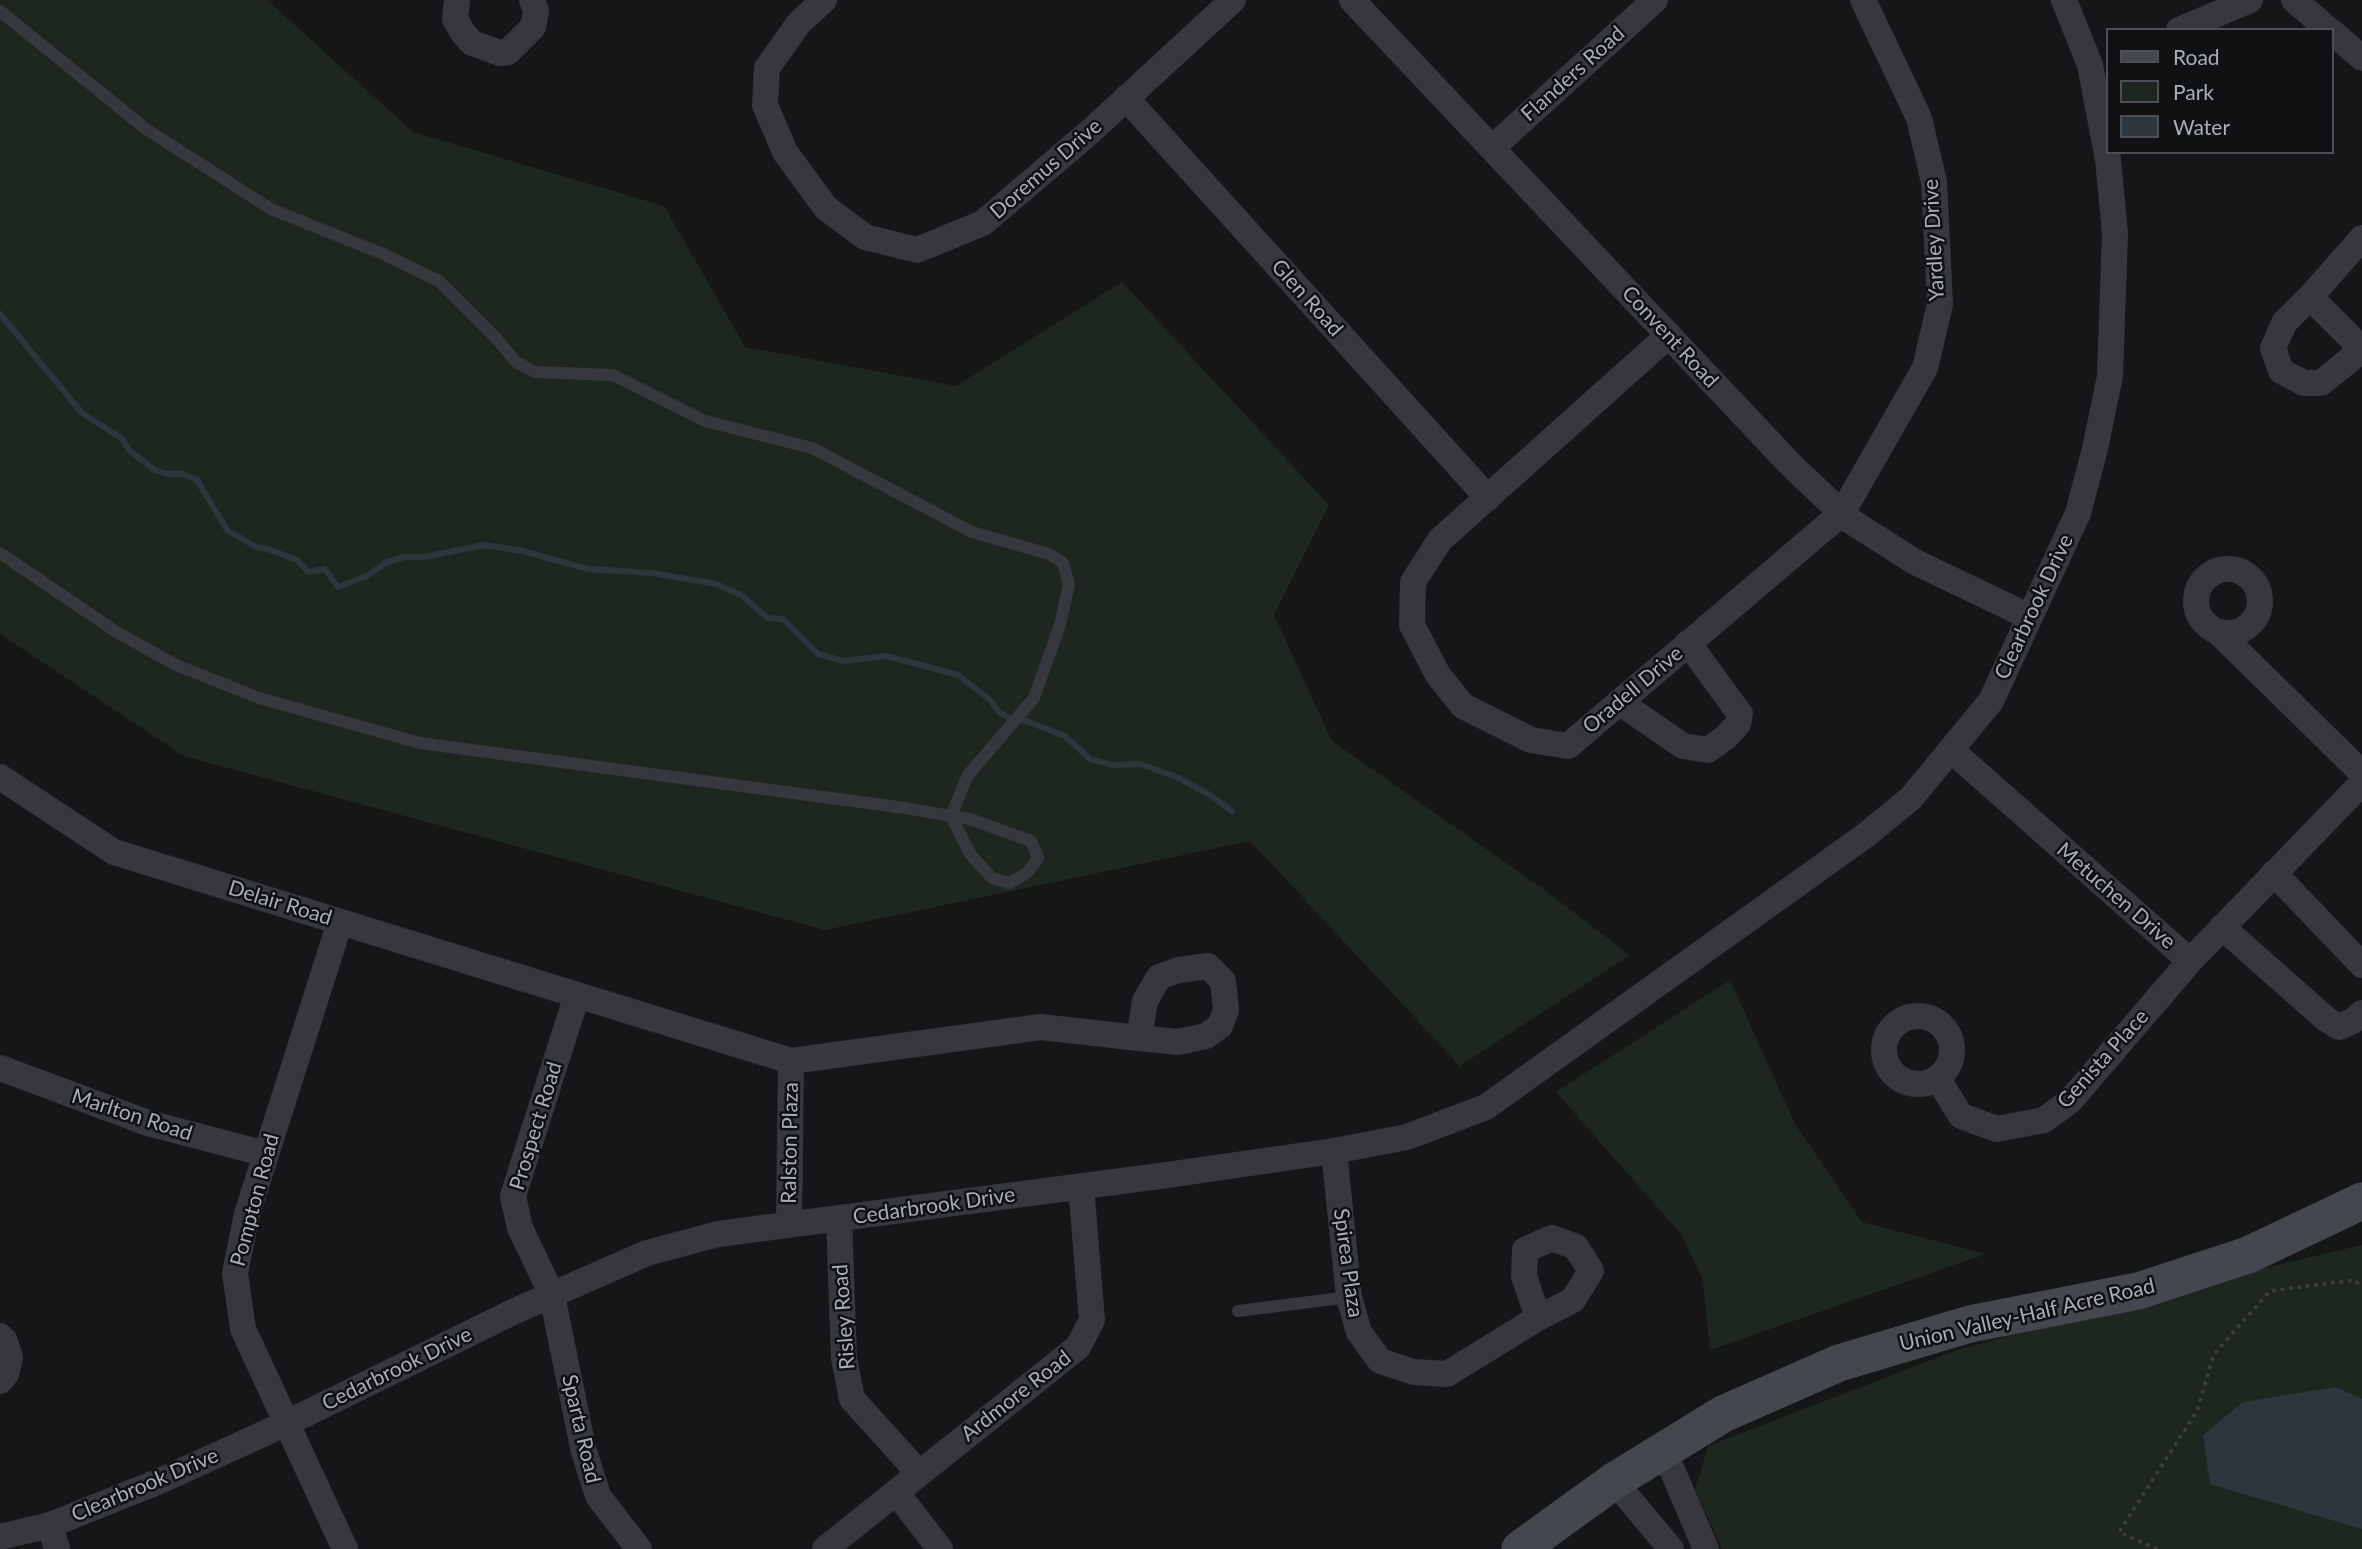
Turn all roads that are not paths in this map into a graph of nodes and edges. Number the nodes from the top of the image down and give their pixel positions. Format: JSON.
{"nodes":[{"id":1,"x":457,"y":0,"type":"edge"},
{"id":2,"x":532,"y":0,"type":"edge"},
{"id":3,"x":824,"y":0,"type":"edge"},
{"id":4,"x":1233,"y":0,"type":"edge"},
{"id":5,"x":1352,"y":0,"type":"edge"},
{"id":6,"x":1655,"y":0,"type":"edge"},
{"id":7,"x":1863,"y":0,"type":"edge"},
{"id":8,"x":2064,"y":0,"type":"edge"},
{"id":9,"x":2294,"y":0,"type":"edge"},
{"id":10,"x":2242,"y":2,"type":"edge"},
{"id":11,"x":0,"y":11,"type":"edge"},
{"id":12,"x":2184,"y":28,"type":"edge"},
{"id":13,"x":2327,"y":28,"type":"edge"},
{"id":14,"x":2334,"y":34,"type":"edge"},
{"id":15,"x":2362,"y":58,"type":"edge"},
{"id":16,"x":2099,"y":61,"type":"edge"},
{"id":17,"x":1126,"y":98,"type":"junction"},
{"id":18,"x":2106,"y":137,"type":"edge"},
{"id":19,"x":1492,"y":148,"type":"junction"},
{"id":20,"x":2108,"y":154,"type":"edge"},
{"id":21,"x":2362,"y":238,"type":"edge"},
{"id":22,"x":2310,"y":297,"type":"junction"},
{"id":23,"x":1669,"y":335,"type":"junction"},
{"id":24,"x":2362,"y":349,"type":"edge"},
{"id":25,"x":1488,"y":498,"type":"junction"},
{"id":26,"x":1842,"y":513,"type":"junction"},
{"id":27,"x":0,"y":553,"type":"edge"},
{"id":28,"x":2031,"y":617,"type":"junction"},
{"id":29,"x":2218,"y":632,"type":"dead end"},
{"id":30,"x":1688,"y":643,"type":"junction"},
{"id":31,"x":1619,"y":702,"type":"junction"},
{"id":32,"x":1951,"y":750,"type":"junction"},
{"id":33,"x":2362,"y":773,"type":"edge"},
{"id":34,"x":0,"y":777,"type":"edge"},
{"id":35,"x":2362,"y":782,"type":"edge"},
{"id":36,"x":951,"y":816,"type":"junction"},
{"id":37,"x":2274,"y":873,"type":"junction"},
{"id":38,"x":340,"y":922,"type":"junction"},
{"id":39,"x":2222,"y":928,"type":"junction"},
{"id":40,"x":2190,"y":961,"type":"junction"},
{"id":41,"x":2362,"y":965,"type":"edge"},
{"id":42,"x":577,"y":995,"type":"junction"},
{"id":43,"x":2362,"y":1013,"type":"edge"},
{"id":44,"x":1588,"y":1032,"type":"joint"},
{"id":45,"x":1139,"y":1038,"type":"dead end"},
{"id":46,"x":791,"y":1061,"type":"junction"},
{"id":47,"x":0,"y":1068,"type":"edge"},
{"id":48,"x":1938,"y":1079,"type":"dead end"},
{"id":49,"x":1334,"y":1151,"type":"junction"},
{"id":50,"x":266,"y":1154,"type":"junction"},
{"id":51,"x":1081,"y":1186,"type":"junction"},
{"id":52,"x":2362,"y":1201,"type":"edge"},
{"id":53,"x":839,"y":1219,"type":"junction"},
{"id":54,"x":789,"y":1224,"type":"junction"},
{"id":55,"x":552,"y":1295,"type":"junction"},
{"id":56,"x":1349,"y":1297,"type":"junction"},
{"id":57,"x":1238,"y":1311,"type":"dead end"},
{"id":58,"x":1538,"y":1318,"type":"dead end"},
{"id":59,"x":0,"y":1336,"type":"edge"},
{"id":60,"x":0,"y":1381,"type":"edge"},
{"id":61,"x":287,"y":1423,"type":"junction"},
{"id":62,"x":1664,"y":1451,"type":"junction"},
{"id":63,"x":919,"y":1474,"type":"junction"},
{"id":64,"x":1614,"y":1481,"type":"junction"},
{"id":65,"x":896,"y":1492,"type":"junction"},
{"id":66,"x":0,"y":1537,"type":"edge"},
{"id":67,"x":54,"y":1537,"type":"edge"},
{"id":68,"x":345,"y":1549,"type":"edge"},
{"id":69,"x":639,"y":1549,"type":"edge"},
{"id":70,"x":825,"y":1549,"type":"edge"},
{"id":71,"x":940,"y":1549,"type":"edge"},
{"id":72,"x":1520,"y":1549,"type":"edge"},
{"id":73,"x":1671,"y":1549,"type":"edge"},
{"id":74,"x":1706,"y":1549,"type":"edge"}],
"edges":[{"from":1,"to":2,"type":"street"},
{"from":3,"to":17,"type":"street","name":"Doremus Drive"},
{"from":4,"to":17,"type":"street","name":"Doremus Drive"},
{"from":5,"to":19,"type":"street","name":"Convent Road"},
{"from":6,"to":19,"type":"street","name":"Flanders Road"},
{"from":7,"to":26,"type":"street","name":"Yardley Drive"},
{"from":8,"to":16,"type":"street","name":"Clearbrook Drive"},
{"from":9,"to":13,"type":"street"},
{"from":10,"to":12,"type":"street"},
{"from":11,"to":36,"type":"lane"},
{"from":14,"to":15,"type":"street"},
{"from":16,"to":18,"type":"street","name":"Clearbrook Drive"},
{"from":17,"to":25,"type":"street","name":"Glen Road"},
{"from":19,"to":23,"type":"street","name":"Convent Road"},
{"from":20,"to":28,"type":"street","name":"Clearbrook Drive"},
{"from":21,"to":22,"type":"street"},
{"from":22,"to":24,"type":"street"},
{"from":22,"to":24,"type":"street"},
{"from":23,"to":25,"type":"street","name":"Oradell Drive"},
{"from":23,"to":26,"type":"street","name":"Convent Road"},
{"from":25,"to":31,"type":"street","name":"Oradell Drive"},
{"from":26,"to":28,"type":"street","name":"Convent Road"},
{"from":26,"to":30,"type":"street","name":"Oradell Drive"},
{"from":27,"to":36,"type":"lane"},
{"from":28,"to":32,"type":"street","name":"Clearbrook Drive"},
{"from":29,"to":33,"type":"street"},
{"from":30,"to":31,"type":"street","name":"Oradell Drive"},
{"from":30,"to":31,"type":"street"},
{"from":32,"to":40,"type":"street","name":"Metuchen Drive"},
{"from":32,"to":44,"type":"street","name":"Clearbrook Drive"},
{"from":34,"to":38,"type":"street","name":"Delair Road"},
{"from":35,"to":37,"type":"street","name":"Metuchen Drive"},
{"from":36,"to":36,"type":"lane"},
{"from":37,"to":39,"type":"street","name":"Metuchen Drive"},
{"from":37,"to":41,"type":"street"},
{"from":38,"to":42,"type":"street","name":"Delair Road"},
{"from":38,"to":50,"type":"street","name":"Pompton Road"},
{"from":39,"to":40,"type":"street","name":"Metuchen Drive"},
{"from":39,"to":43,"type":"street"},
{"from":40,"to":48,"type":"street","name":"Genista Place"},
{"from":42,"to":46,"type":"street","name":"Delair Road"},
{"from":42,"to":55,"type":"street","name":"Prospect Road"},
{"from":44,"to":49,"type":"street","name":"Cedarbrook Drive"},
{"from":45,"to":46,"type":"street"},
{"from":46,"to":54,"type":"street","name":"Ralston Plaza"},
{"from":47,"to":50,"type":"street","name":"Marlton Road"},
{"from":49,"to":51,"type":"street","name":"Cedarbrook Drive"},
{"from":49,"to":56,"type":"street","name":"Spirea Plaza"},
{"from":50,"to":61,"type":"street","name":"Pompton Road"},
{"from":51,"to":53,"type":"street","name":"Cedarbrook Drive"},
{"from":51,"to":63,"type":"street","name":"Ardmore Road"},
{"from":52,"to":62,"type":"street","name":"Union Valley-Half Acre Road"},
{"from":53,"to":54,"type":"street","name":"Cedarbrook Drive"},
{"from":53,"to":63,"type":"street","name":"Risley Road"},
{"from":54,"to":55,"type":"street","name":"Cedarbrook Drive"},
{"from":55,"to":61,"type":"street","name":"Cedarbrook Drive"},
{"from":55,"to":69,"type":"street","name":"Sparta Road"},
{"from":56,"to":57,"type":"lane"},
{"from":56,"to":58,"type":"street","name":"Spirea Plaza"},
{"from":59,"to":60,"type":"street"},
{"from":61,"to":67,"type":"street","name":"Clearbrook Drive"},
{"from":61,"to":68,"type":"street","name":"Pompton Road"},
{"from":62,"to":64,"type":"street","name":"Union Valley-Half Acre Road"},
{"from":62,"to":74,"type":"street"},
{"from":63,"to":65,"type":"street","name":"Ardmore Road"},
{"from":64,"to":72,"type":"street","name":"Union Valley-Half Acre Road"},
{"from":64,"to":73,"type":"street"},
{"from":65,"to":70,"type":"street","name":"Ardmore Road"},
{"from":65,"to":71,"type":"street"},
{"from":66,"to":67,"type":"street","name":"Clearbrook Drive"}]}
